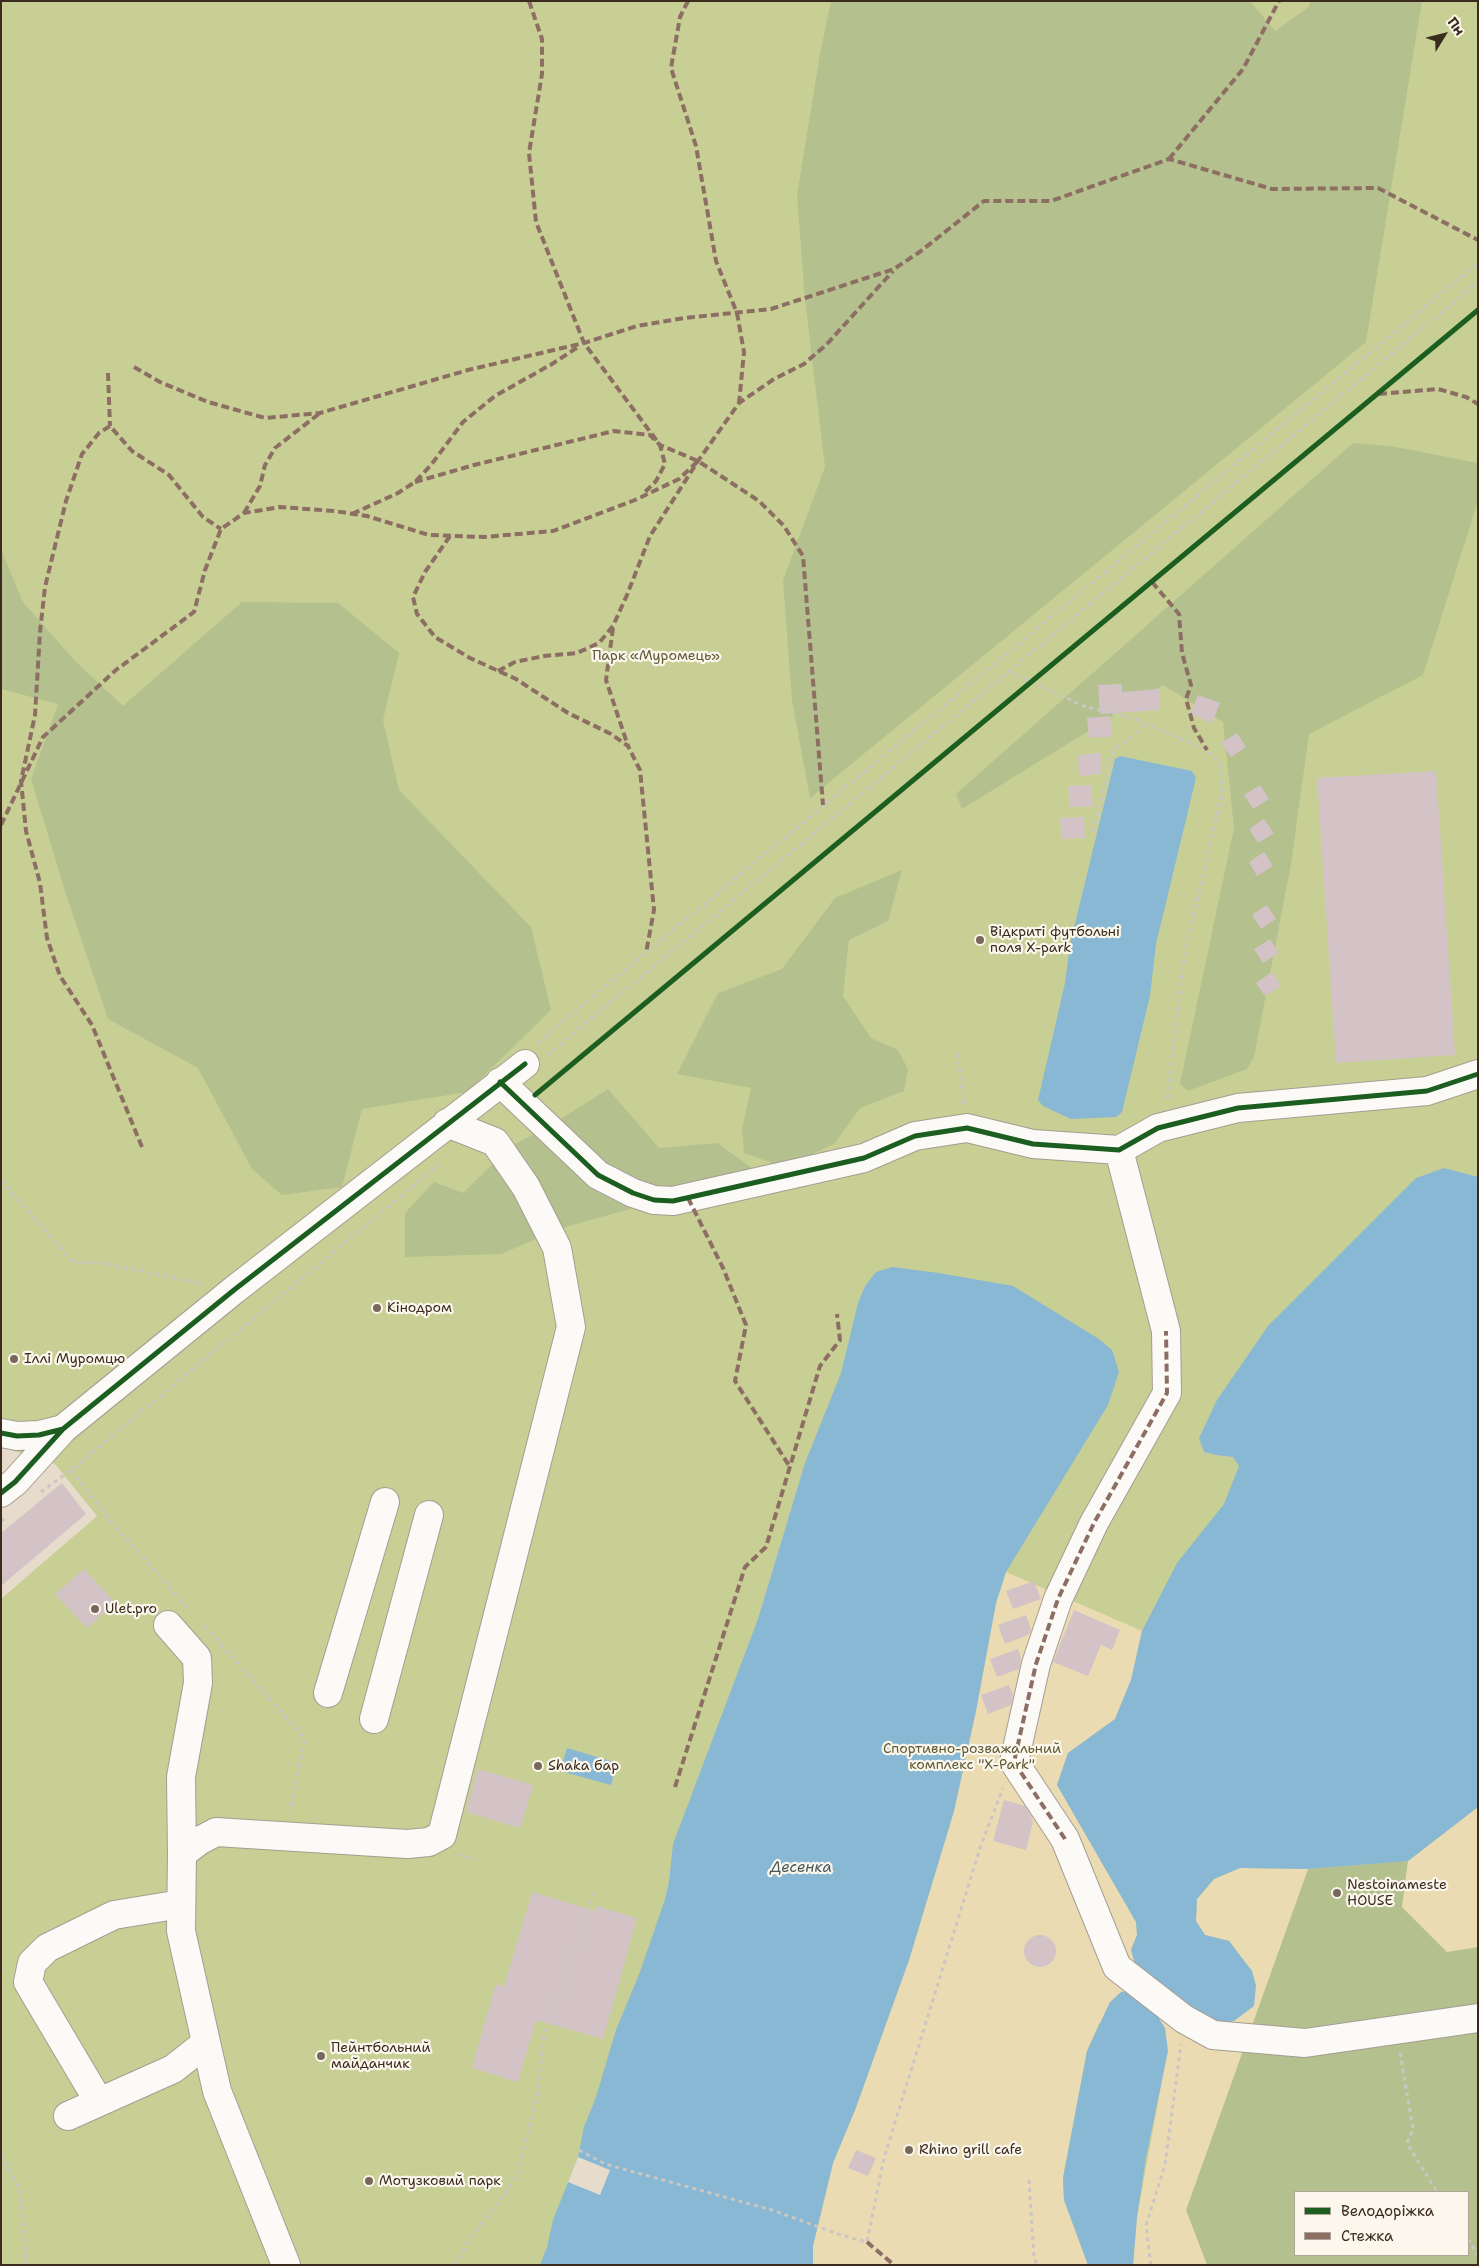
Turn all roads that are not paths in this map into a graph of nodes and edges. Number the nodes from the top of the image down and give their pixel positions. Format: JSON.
{"nodes":[{"id":1,"x":525,"y":1064,"type":"road end"},
{"id":2,"x":1478,"y":1074,"type":"edge"},
{"id":3,"x":500,"y":1082,"type":"junction"},
{"id":4,"x":447,"y":1123,"type":"junction"},
{"id":5,"x":1119,"y":1150,"type":"junction"},
{"id":6,"x":63,"y":1429,"type":"junction"},
{"id":7,"x":1,"y":1434,"type":"edge"},
{"id":8,"x":385,"y":1502,"type":"dead end"},
{"id":9,"x":5,"y":1505,"type":"edge"},
{"id":10,"x":429,"y":1515,"type":"dead end"},
{"id":11,"x":168,"y":1625,"type":"dead end"},
{"id":12,"x":328,"y":1693,"type":"dead end"},
{"id":13,"x":374,"y":1719,"type":"dead end"},
{"id":14,"x":182,"y":1854,"type":"junction"},
{"id":15,"x":181,"y":1904,"type":"junction"},
{"id":16,"x":1478,"y":2018,"type":"edge"},
{"id":17,"x":206,"y":2043,"type":"junction"},
{"id":18,"x":99,"y":2102,"type":"junction"},
{"id":19,"x":68,"y":2116,"type":"dead end"},
{"id":20,"x":286,"y":2265,"type":"edge"}],
"edges":[{"from":1,"to":3,"type":"street"},
{"from":2,"to":5,"type":"street"},
{"from":3,"to":4,"type":"street"},
{"from":3,"to":5,"type":"street"},
{"from":4,"to":6,"type":"street"},
{"from":4,"to":14,"type":"street"},
{"from":5,"to":16,"type":"street"},
{"from":6,"to":7,"type":"street"},
{"from":6,"to":9,"type":"street"},
{"from":8,"to":12,"type":"street"},
{"from":10,"to":13,"type":"street"},
{"from":11,"to":14,"type":"street"},
{"from":14,"to":15,"type":"street"},
{"from":15,"to":17,"type":"street"},
{"from":15,"to":18,"type":"street"},
{"from":17,"to":18,"type":"street"},
{"from":17,"to":20,"type":"street"},
{"from":18,"to":19,"type":"street"}]}
